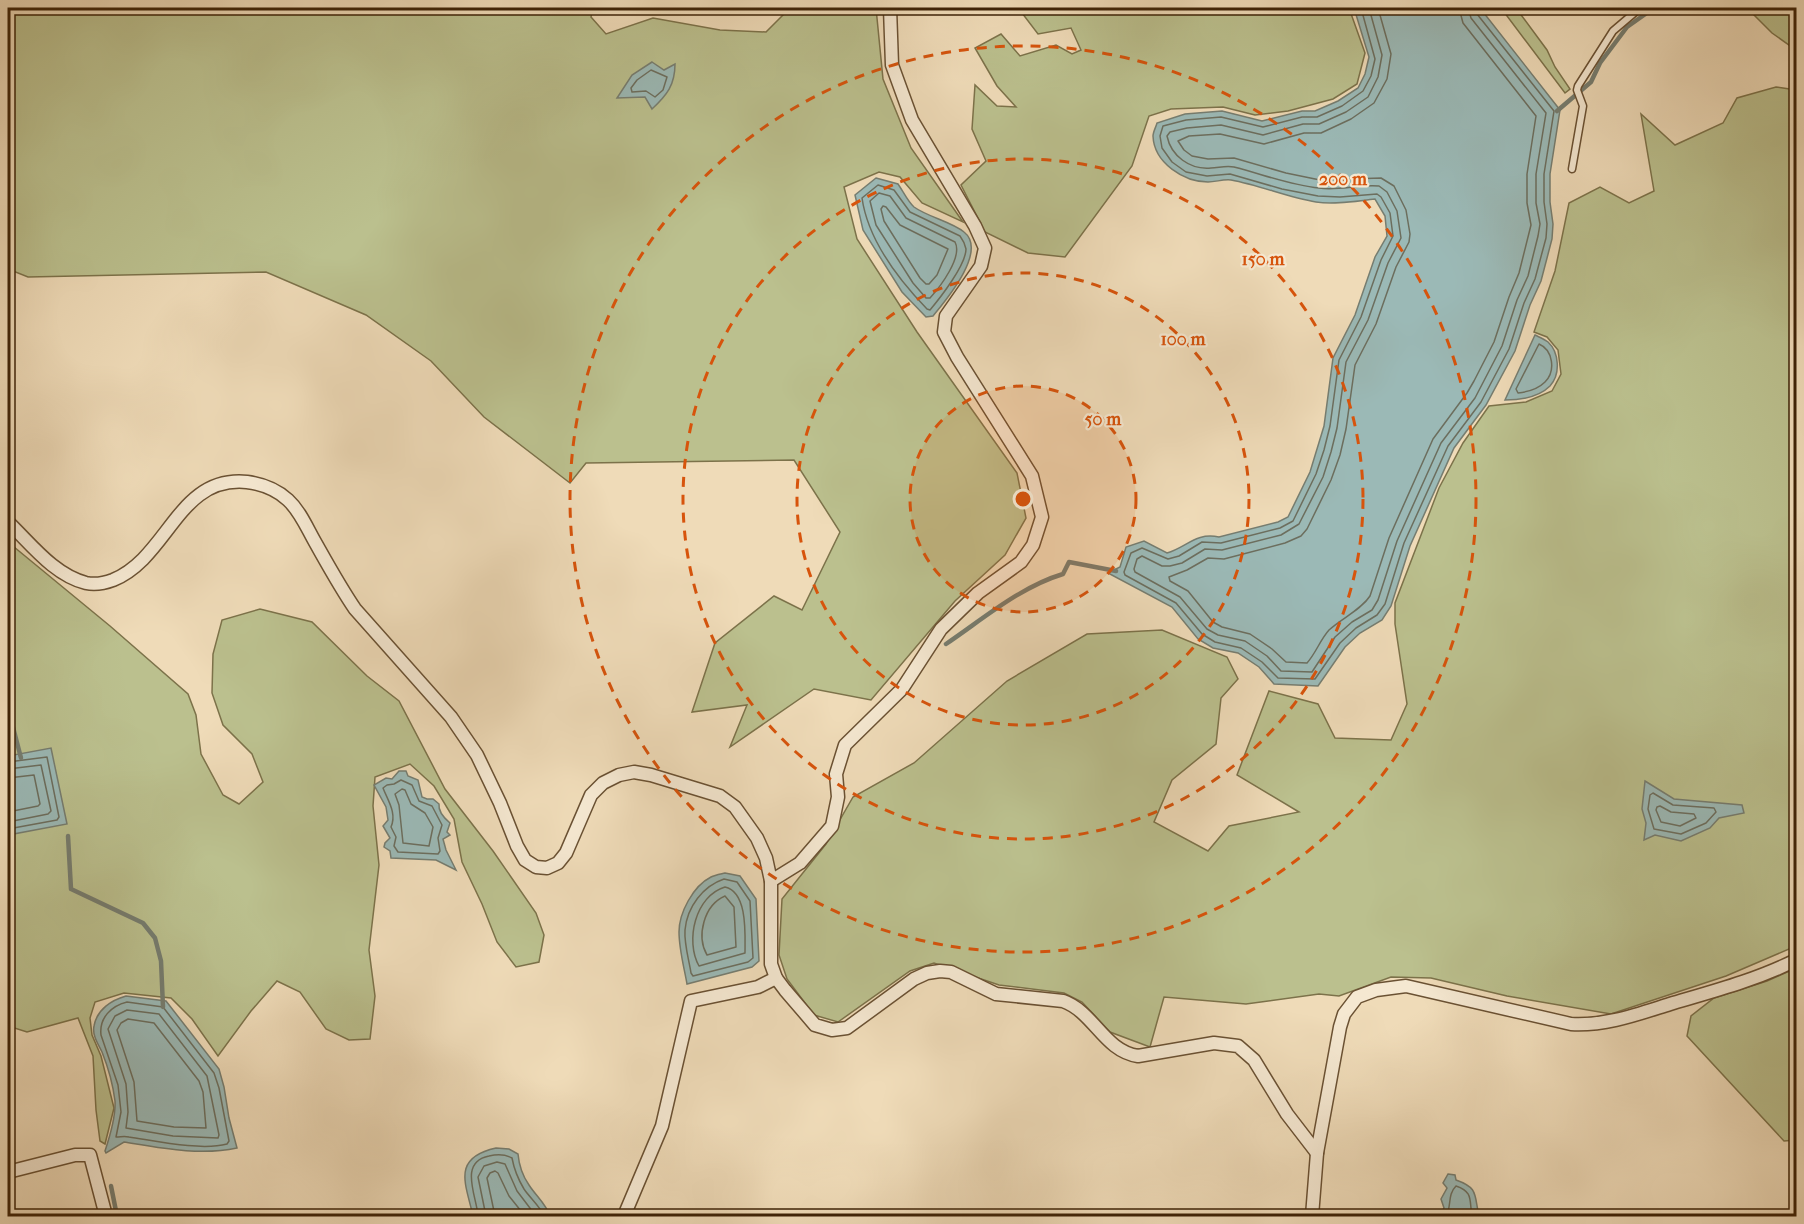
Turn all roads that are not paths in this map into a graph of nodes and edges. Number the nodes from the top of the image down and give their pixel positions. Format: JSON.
{"nodes":[{"id":1,"x":890,"y":8,"type":"edge"},
{"id":2,"x":1640,"y":8,"type":"edge"},
{"id":3,"x":1572,"y":169,"type":"dead end"},
{"id":4,"x":8,"y":522,"type":"edge"},
{"id":5,"x":771,"y":881,"type":"junction"},
{"id":6,"x":1797,"y":960,"type":"edge"},
{"id":7,"x":777,"y":978,"type":"junction"},
{"id":8,"x":1317,"y":1153,"type":"junction"},
{"id":9,"x":8,"y":1172,"type":"edge"},
{"id":10,"x":106,"y":1216,"type":"edge"},
{"id":11,"x":624,"y":1216,"type":"edge"},
{"id":12,"x":1312,"y":1216,"type":"edge"}],
"edges":[{"from":1,"to":5,"type":"street"},
{"from":2,"to":3,"type":"lane"},
{"from":4,"to":5,"type":"street"},
{"from":5,"to":7,"type":"street"},
{"from":6,"to":8,"type":"street"},
{"from":7,"to":8,"type":"street"},
{"from":7,"to":11,"type":"street"},
{"from":8,"to":12,"type":"street"},
{"from":9,"to":10,"type":"street"}]}
